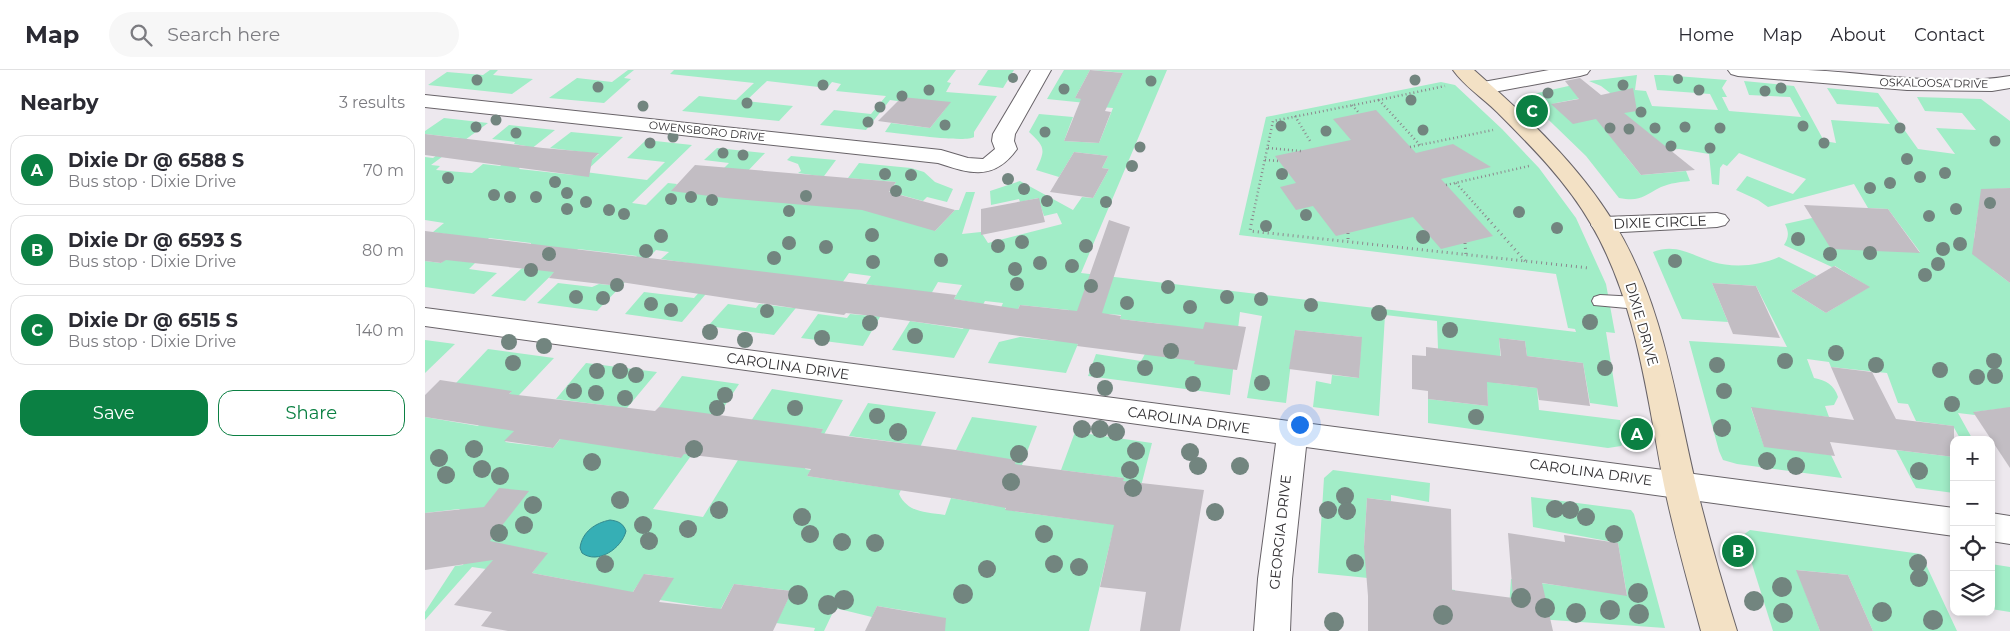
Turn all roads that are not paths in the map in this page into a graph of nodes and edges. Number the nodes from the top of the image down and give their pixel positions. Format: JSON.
{"nodes":[{"id":1,"x":1041,"y":70,"type":"edge"},
{"id":2,"x":1580,"y":70,"type":"edge"},
{"id":3,"x":1738,"y":70,"type":"edge"},
{"id":4,"x":1457,"y":77,"type":"edge"},
{"id":5,"x":2010,"y":82,"type":"edge"},
{"id":6,"x":1483,"y":88,"type":"junction"},
{"id":7,"x":425,"y":101,"type":"edge"},
{"id":8,"x":1717,"y":220,"type":"dead end"},
{"id":9,"x":1603,"y":225,"type":"junction"},
{"id":10,"x":1600,"y":301,"type":"dead end"},
{"id":11,"x":1638,"y":303,"type":"junction"},
{"id":12,"x":425,"y":317,"type":"edge"},
{"id":13,"x":1292,"y":434,"type":"junction"},
{"id":14,"x":1680,"y":484,"type":"junction"},
{"id":15,"x":1950,"y":521,"type":"edge"},
{"id":16,"x":1995,"y":528,"type":"edge"},
{"id":17,"x":2010,"y":530,"type":"edge"},
{"id":18,"x":1272,"y":631,"type":"edge"},
{"id":19,"x":1719,"y":631,"type":"edge"}],
"edges":[{"from":1,"to":7,"type":"street","name":"OWENSBORO DRIVE"},
{"from":2,"to":6,"type":"street"},
{"from":3,"to":5,"type":"street","name":"OSKALOOSA DRIVE"},
{"from":4,"to":6,"type":"street","name":"DIXIE DRIVE"},
{"from":6,"to":9,"type":"street","name":"DIXIE DRIVE"},
{"from":8,"to":9,"type":"street","name":"DIXIE CIRCLE"},
{"from":9,"to":11,"type":"street","name":"DIXIE DRIVE"},
{"from":10,"to":11,"type":"lane"},
{"from":11,"to":14,"type":"street","name":"DIXIE DRIVE"},
{"from":12,"to":13,"type":"street","name":"CAROLINA DRIVE"},
{"from":13,"to":14,"type":"street","name":"CAROLINA DRIVE"},
{"from":13,"to":18,"type":"street","name":"GEORGIA DRIVE"},
{"from":14,"to":15,"type":"street","name":"CAROLINA DRIVE"},
{"from":14,"to":19,"type":"street","name":"DIXIE DRIVE"},
{"from":16,"to":17,"type":"street"}]}
